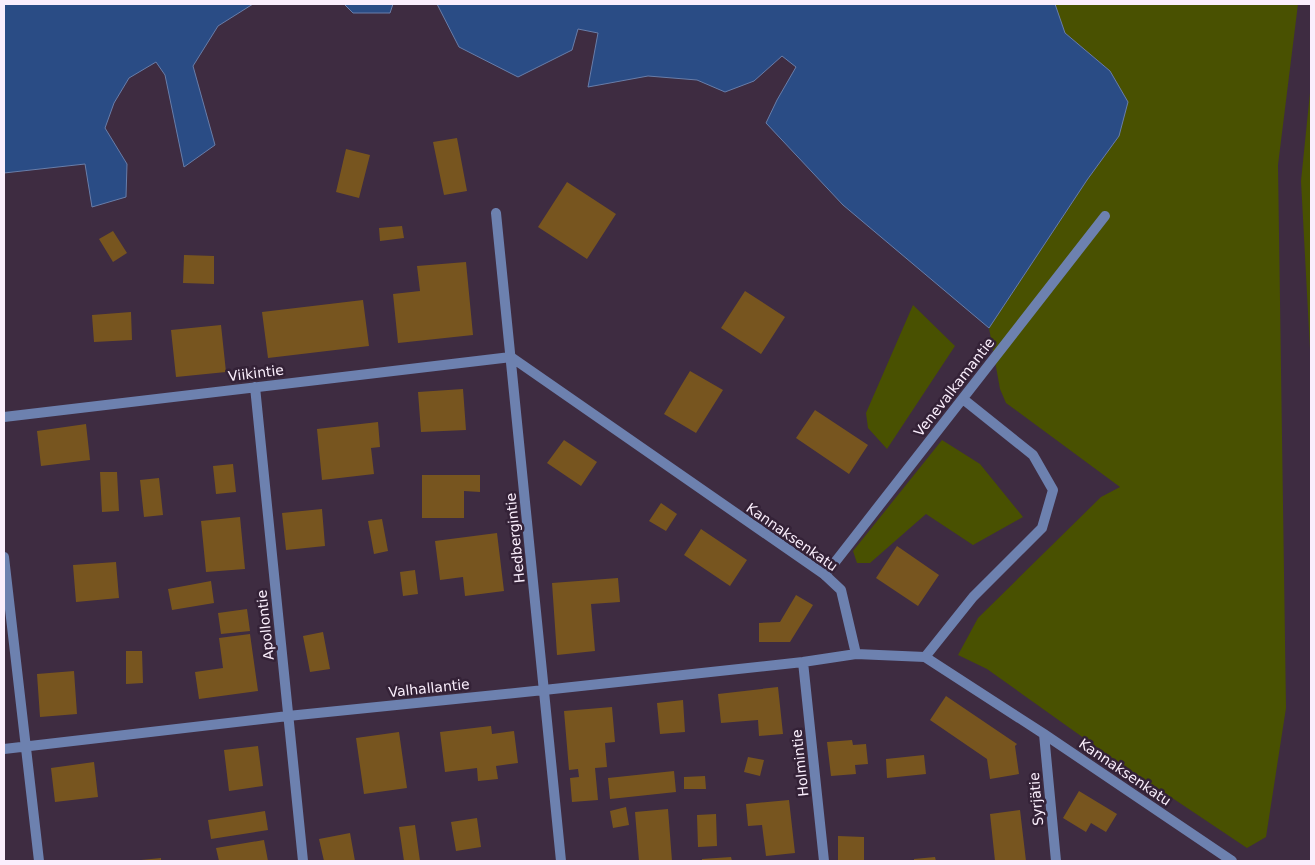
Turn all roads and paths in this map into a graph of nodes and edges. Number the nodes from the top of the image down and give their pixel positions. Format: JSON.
{"nodes":[{"id":1,"x":496,"y":212,"type":"dead end"},
{"id":2,"x":1105,"y":216,"type":"dead end"},
{"id":3,"x":511,"y":357,"type":"junction"},
{"id":4,"x":255,"y":387,"type":"junction"},
{"id":5,"x":963,"y":399,"type":"junction"},
{"id":6,"x":4,"y":417,"type":"edge"},
{"id":7,"x":4,"y":557,"type":"edge"},
{"id":8,"x":825,"y":575,"type":"junction"},
{"id":9,"x":856,"y":654,"type":"junction"},
{"id":10,"x":925,"y":657,"type":"junction"},
{"id":11,"x":803,"y":662,"type":"junction"},
{"id":12,"x":544,"y":690,"type":"junction"},
{"id":13,"x":288,"y":716,"type":"junction"},
{"id":14,"x":1044,"y":734,"type":"junction"},
{"id":15,"x":26,"y":747,"type":"junction"},
{"id":16,"x":4,"y":749,"type":"edge"},
{"id":17,"x":39,"y":861,"type":"edge"},
{"id":18,"x":304,"y":861,"type":"edge"},
{"id":19,"x":561,"y":861,"type":"edge"},
{"id":20,"x":824,"y":861,"type":"edge"},
{"id":21,"x":1056,"y":861,"type":"edge"},
{"id":22,"x":1232,"y":861,"type":"edge"}],
"edges":[{"from":1,"to":3,"type":"street","name":"Hedbergintie"},
{"from":2,"to":5,"type":"street","name":"Venevalkamantie"},
{"from":3,"to":4,"type":"street","name":"Viikintie"},
{"from":3,"to":8,"type":"street","name":"Kannaksenkatu"},
{"from":3,"to":12,"type":"street","name":"Hedbergintie"},
{"from":4,"to":6,"type":"street","name":"Viikintie"},
{"from":4,"to":13,"type":"street","name":"Apollontie"},
{"from":5,"to":8,"type":"street","name":"Venevalkamantie"},
{"from":5,"to":10,"type":"street"},
{"from":7,"to":15,"type":"street"},
{"from":8,"to":9,"type":"street","name":"Kannaksenkatu"},
{"from":9,"to":10,"type":"street"},
{"from":9,"to":11,"type":"street","name":"Valhallantie"},
{"from":10,"to":14,"type":"street","name":"Kannaksenkatu"},
{"from":11,"to":12,"type":"street","name":"Valhallantie"},
{"from":11,"to":20,"type":"street","name":"Holmintie"},
{"from":12,"to":13,"type":"street","name":"Valhallantie"},
{"from":12,"to":19,"type":"street","name":"Hedbergintie"},
{"from":13,"to":15,"type":"street","name":"Valhallantie"},
{"from":13,"to":18,"type":"street","name":"Apollontie"},
{"from":14,"to":21,"type":"street","name":"Syrjätie"},
{"from":14,"to":22,"type":"street","name":"Kannaksenkatu"},
{"from":15,"to":16,"type":"street","name":"Valhallantie"},
{"from":15,"to":17,"type":"street"}]}
